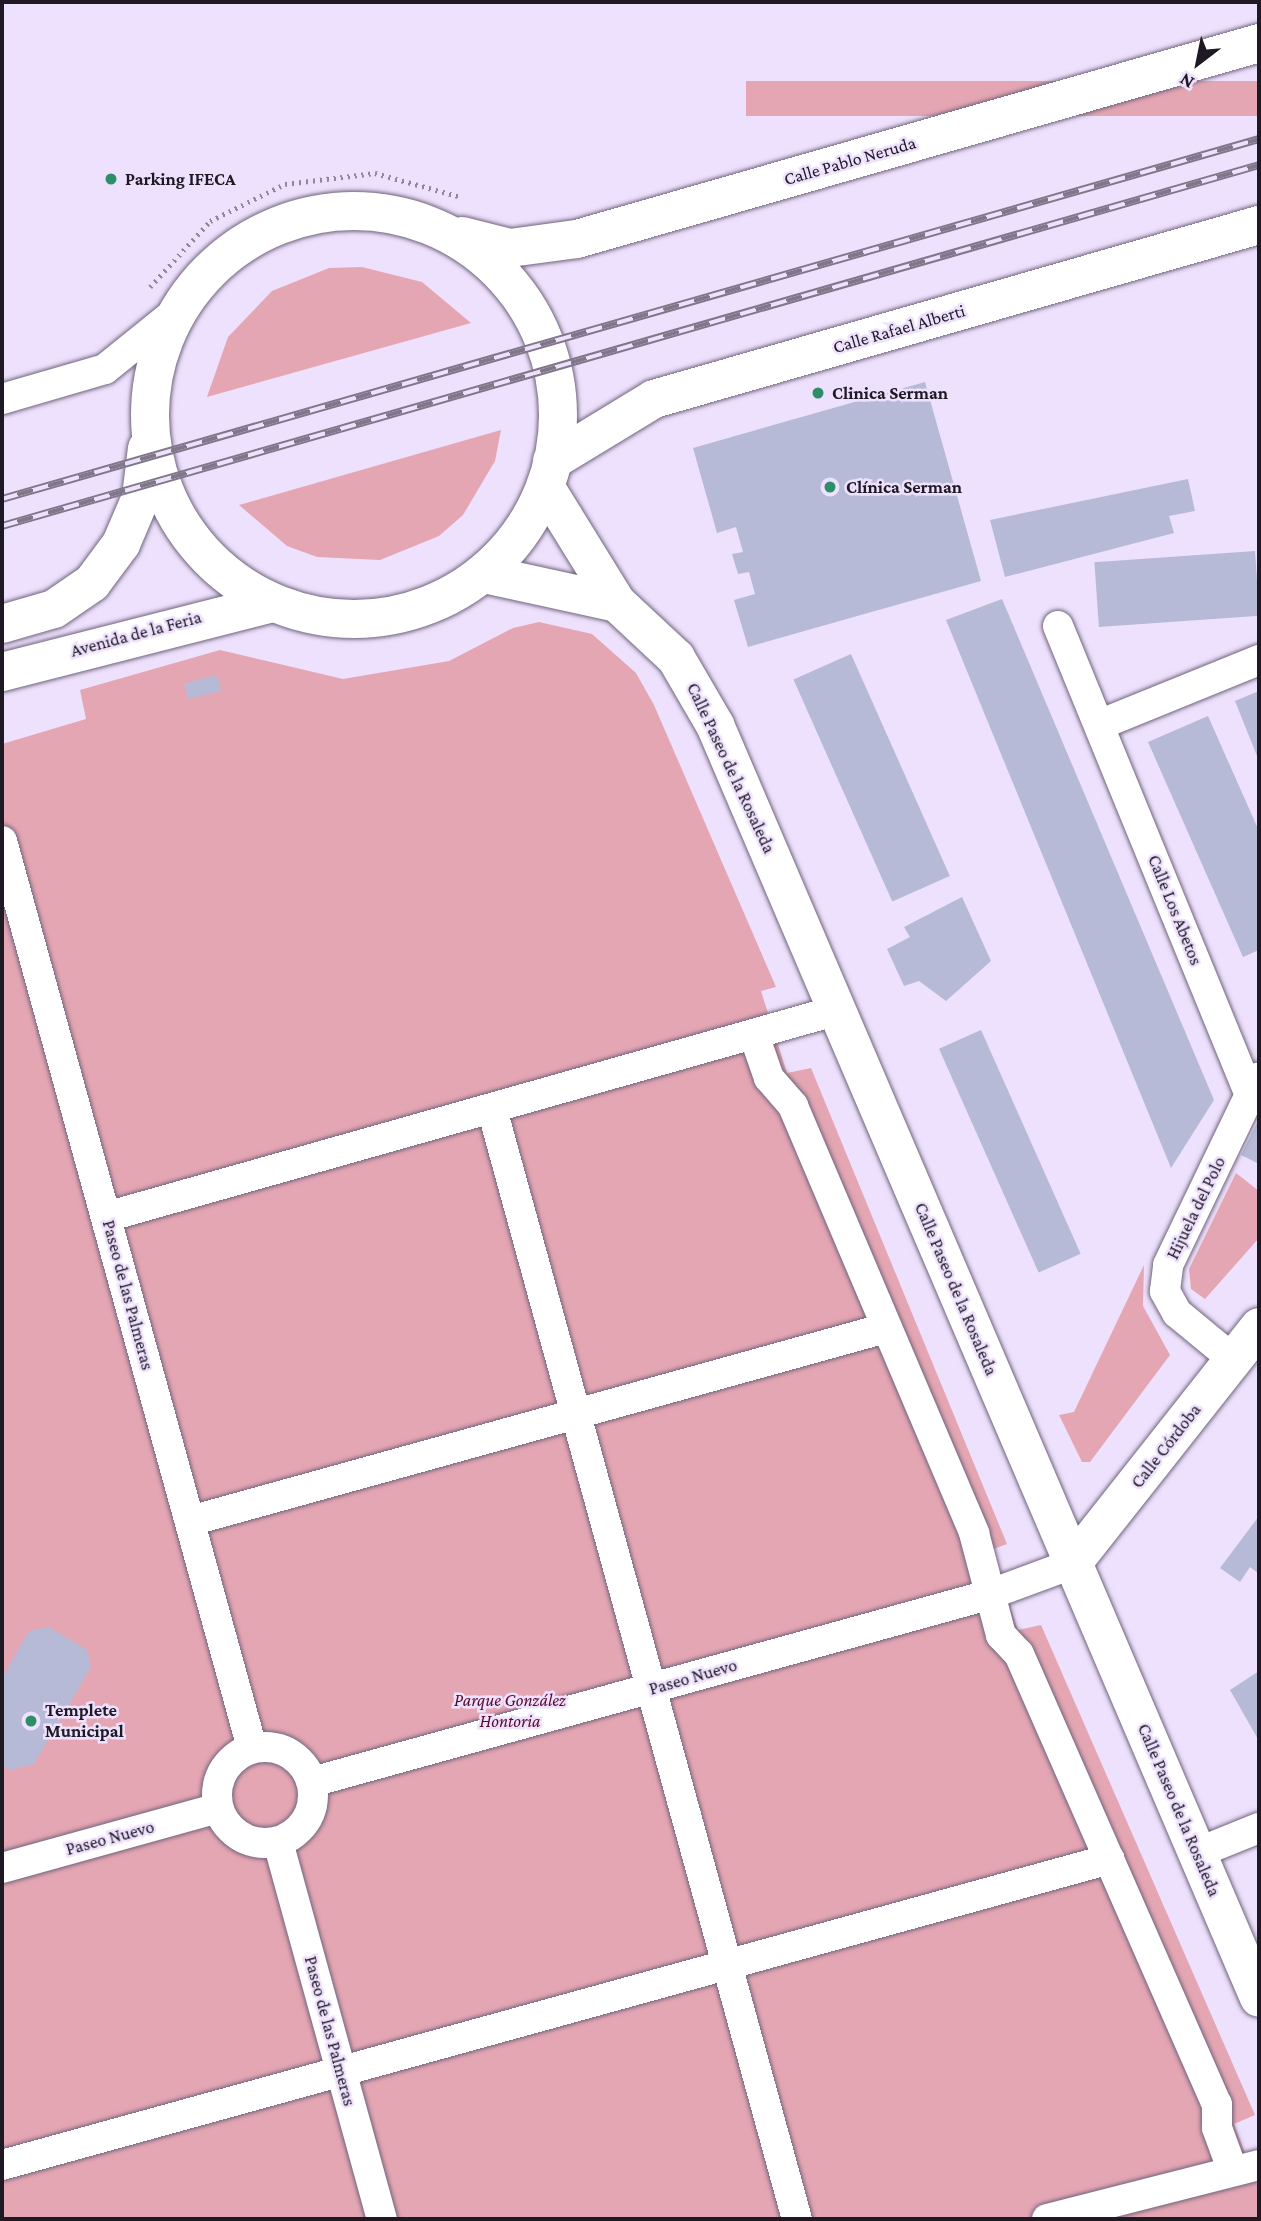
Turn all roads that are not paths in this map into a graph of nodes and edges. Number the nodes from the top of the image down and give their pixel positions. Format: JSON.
{"nodes":[{"id":1,"x":1259,"y":43,"type":"edge"},
{"id":2,"x":1259,"y":225,"type":"edge"},
{"id":3,"x":439,"y":228,"type":"junction"},
{"id":4,"x":159,"y":306,"type":"junction"},
{"id":5,"x":2,"y":399,"type":"edge"},
{"id":6,"x":149,"y":432,"type":"junction"},
{"id":7,"x":549,"y":475,"type":"junction"},
{"id":8,"x":484,"y":574,"type":"junction"},
{"id":9,"x":272,"y":603,"type":"junction"},
{"id":10,"x":617,"y":603,"type":"junction"},
{"id":11,"x":2,"y":624,"type":"edge"},
{"id":12,"x":1058,"y":626,"type":"dead end"},
{"id":13,"x":1259,"y":660,"type":"edge"},
{"id":14,"x":2,"y":672,"type":"edge"},
{"id":15,"x":1099,"y":725,"type":"junction"},
{"id":16,"x":2,"y":841,"type":"edge"},
{"id":17,"x":838,"y":1010,"type":"junction"},
{"id":18,"x":754,"y":1035,"type":"junction"},
{"id":19,"x":1255,"y":1085,"type":"edge"},
{"id":20,"x":492,"y":1109,"type":"junction"},
{"id":21,"x":106,"y":1217,"type":"junction"},
{"id":22,"x":1259,"y":1327,"type":"edge"},
{"id":23,"x":886,"y":1328,"type":"junction"},
{"id":24,"x":1234,"y":1360,"type":"junction"},
{"id":25,"x":575,"y":1413,"type":"junction"},
{"id":26,"x":190,"y":1521,"type":"junction"},
{"id":27,"x":1072,"y":1564,"type":"junction"},
{"id":28,"x":988,"y":1595,"type":"junction"},
{"id":29,"x":650,"y":1689,"type":"junction"},
{"id":30,"x":252,"y":1748,"type":"junction"},
{"id":31,"x":312,"y":1782,"type":"junction"},
{"id":32,"x":218,"y":1808,"type":"junction"},
{"id":33,"x":1259,"y":1828,"type":"edge"},
{"id":34,"x":278,"y":1842,"type":"junction"},
{"id":35,"x":1197,"y":1853,"type":"junction"},
{"id":36,"x":1110,"y":1859,"type":"junction"},
{"id":37,"x":2,"y":1868,"type":"edge"},
{"id":38,"x":728,"y":1965,"type":"junction"},
{"id":39,"x":1259,"y":1998,"type":"edge"},
{"id":40,"x":340,"y":2071,"type":"junction"},
{"id":41,"x":2,"y":2165,"type":"edge"},
{"id":42,"x":1246,"y":2167,"type":"edge"},
{"id":43,"x":383,"y":2219,"type":"edge"},
{"id":44,"x":797,"y":2219,"type":"edge"},
{"id":45,"x":1047,"y":2219,"type":"edge"}],
"edges":[{"from":1,"to":3,"type":"main road","name":"Calle Pablo Neruda"},
{"from":2,"to":7,"type":"main road","name":"Calle Rafael Alberti"},
{"from":3,"to":4,"type":"main road","name":"Calle Pablo Neruda"},
{"from":3,"to":7,"type":"main road"},
{"from":4,"to":5,"type":"street"},
{"from":4,"to":6,"type":"main road","name":"Calle Pablo Neruda"},
{"from":6,"to":9,"type":"main road"},
{"from":6,"to":11,"type":"main road"},
{"from":7,"to":8,"type":"main road"},
{"from":7,"to":10,"type":"main road","name":"Calle Paseo de la Rosaleda"},
{"from":8,"to":9,"type":"main road"},
{"from":8,"to":10,"type":"main road"},
{"from":9,"to":14,"type":"main road","name":"Avenida de la Feria"},
{"from":10,"to":17,"type":"main road","name":"Calle Paseo de la Rosaleda"},
{"from":12,"to":15,"type":"street","name":"Calle Los Abetos"},
{"from":13,"to":15,"type":"street"},
{"from":15,"to":19,"type":"street","name":"Calle Los Abetos"},
{"from":16,"to":21,"type":"street","name":"Paseo de las Palmeras"},
{"from":17,"to":18,"type":"street"},
{"from":17,"to":27,"type":"main road","name":"Calle Paseo de la Rosaleda"},
{"from":18,"to":20,"type":"street"},
{"from":18,"to":23,"type":"street"},
{"from":19,"to":24,"type":"street","name":"Hijuela del Polo"},
{"from":20,"to":21,"type":"street"},
{"from":20,"to":25,"type":"street"},
{"from":21,"to":26,"type":"street","name":"Paseo de las Palmeras"},
{"from":22,"to":24,"type":"main road","name":"Calle Córdoba"},
{"from":23,"to":25,"type":"street"},
{"from":23,"to":28,"type":"street"},
{"from":24,"to":27,"type":"main road","name":"Calle Córdoba"},
{"from":25,"to":26,"type":"street"},
{"from":25,"to":29,"type":"street"},
{"from":26,"to":30,"type":"street","name":"Paseo de las Palmeras"},
{"from":27,"to":28,"type":"street","name":"Paseo Nuevo"},
{"from":27,"to":35,"type":"main road","name":"Calle Paseo de la Rosaleda"},
{"from":28,"to":29,"type":"street","name":"Paseo Nuevo"},
{"from":28,"to":36,"type":"street"},
{"from":29,"to":31,"type":"street","name":"Paseo Nuevo"},
{"from":29,"to":38,"type":"street"},
{"from":30,"to":31,"type":"street"},
{"from":30,"to":32,"type":"street"},
{"from":31,"to":34,"type":"street"},
{"from":32,"to":34,"type":"street"},
{"from":32,"to":37,"type":"street","name":"Paseo Nuevo"},
{"from":33,"to":35,"type":"street"},
{"from":34,"to":40,"type":"street","name":"Paseo de las Palmeras"},
{"from":35,"to":39,"type":"main road","name":"Calle Paseo de la Rosaleda"},
{"from":36,"to":38,"type":"street"},
{"from":36,"to":42,"type":"street"},
{"from":38,"to":40,"type":"street"},
{"from":38,"to":44,"type":"street"},
{"from":40,"to":41,"type":"street"},
{"from":40,"to":43,"type":"street","name":"Paseo de las Palmeras"},
{"from":42,"to":45,"type":"street"}]}
